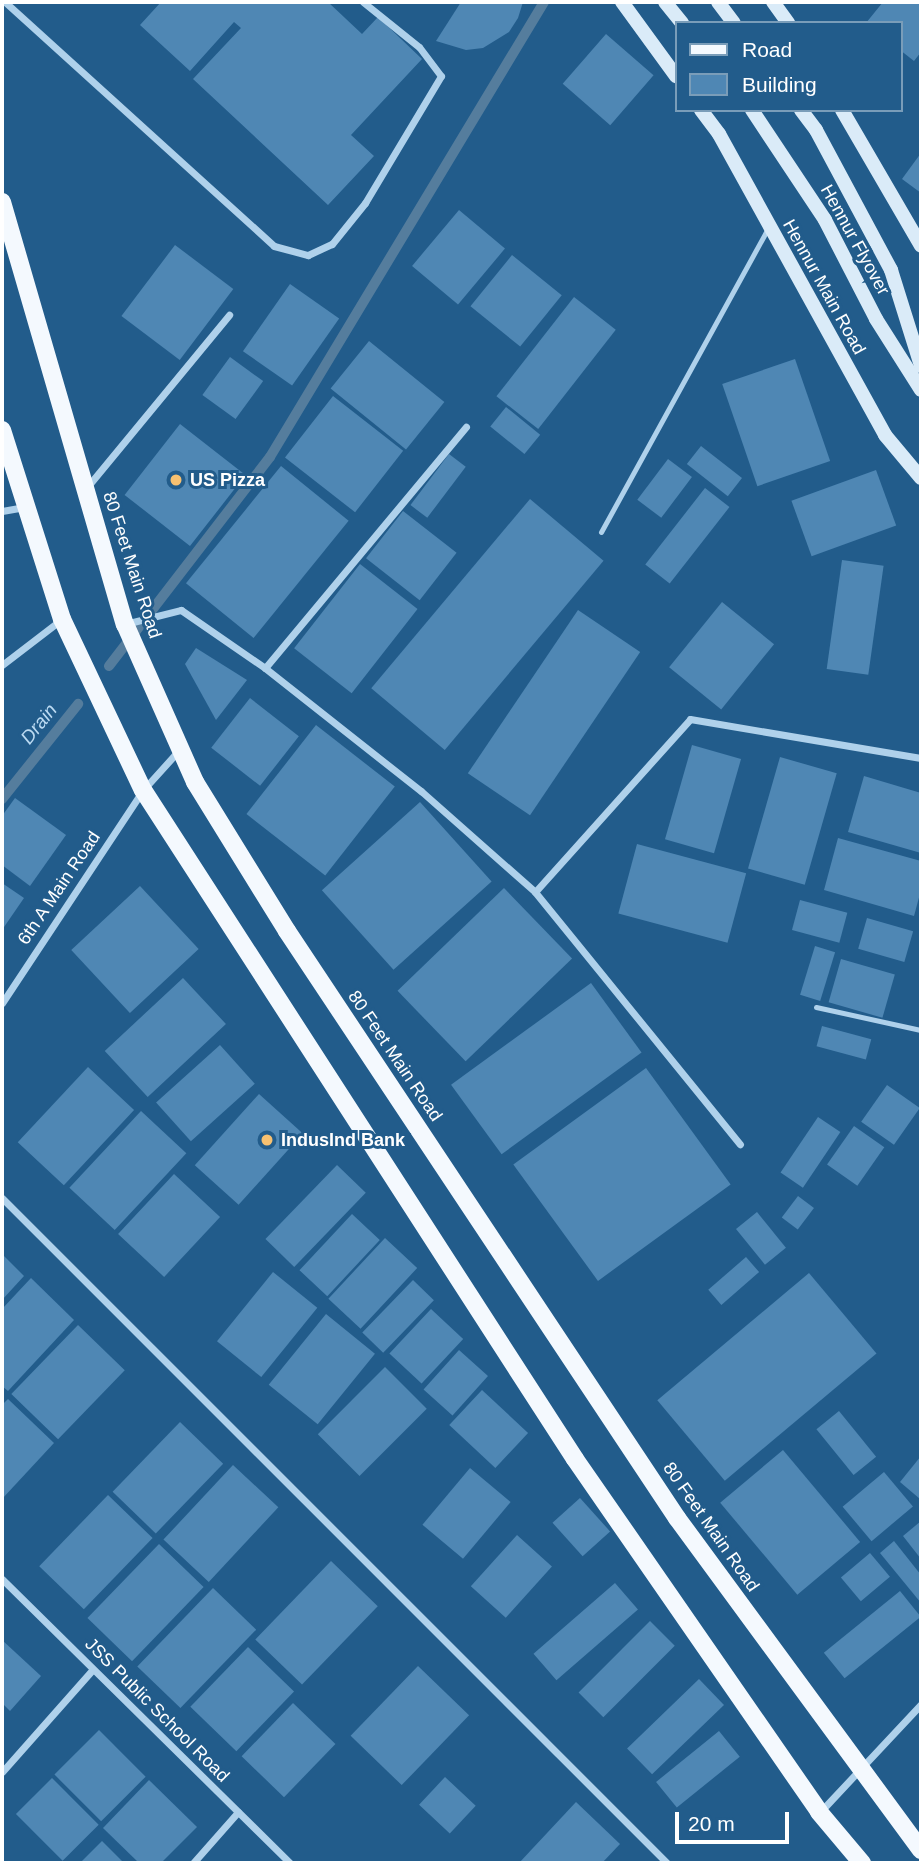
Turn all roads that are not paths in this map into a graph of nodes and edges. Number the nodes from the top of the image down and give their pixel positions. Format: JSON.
{"nodes":[{"id":1,"x":5,"y":2,"type":"edge"},
{"id":2,"x":363,"y":2,"type":"edge"},
{"id":3,"x":622,"y":2,"type":"edge"},
{"id":4,"x":665,"y":2,"type":"edge"},
{"id":5,"x":718,"y":2,"type":"edge"},
{"id":6,"x":773,"y":2,"type":"edge"},
{"id":7,"x":680,"y":21,"type":"edge"},
{"id":8,"x":732,"y":21,"type":"edge"},
{"id":9,"x":787,"y":21,"type":"edge"},
{"id":10,"x":674,"y":73,"type":"edge"},
{"id":11,"x":702,"y":112,"type":"edge"},
{"id":12,"x":753,"y":112,"type":"edge"},
{"id":13,"x":802,"y":112,"type":"edge"},
{"id":14,"x":843,"y":112,"type":"edge"},
{"id":15,"x":2,"y":202,"type":"edge"},
{"id":16,"x":768,"y":228,"type":"junction"},
{"id":17,"x":921,"y":246,"type":"edge"},
{"id":18,"x":229,"y":315,"type":"dead end"},
{"id":19,"x":921,"y":366,"type":"edge"},
{"id":20,"x":921,"y":390,"type":"edge"},
{"id":21,"x":466,"y":427,"type":"dead end"},
{"id":22,"x":2,"y":430,"type":"edge"},
{"id":23,"x":921,"y":478,"type":"edge"},
{"id":24,"x":86,"y":489,"type":"junction"},
{"id":25,"x":26,"y":506,"type":"junction"},
{"id":26,"x":2,"y":511,"type":"edge"},
{"id":27,"x":601,"y":533,"type":"dead end"},
{"id":28,"x":62,"y":620,"type":"junction"},
{"id":29,"x":125,"y":625,"type":"junction"},
{"id":30,"x":2,"y":665,"type":"edge"},
{"id":31,"x":265,"y":668,"type":"junction"},
{"id":32,"x":180,"y":749,"type":"junction"},
{"id":33,"x":921,"y":758,"type":"edge"},
{"id":34,"x":143,"y":790,"type":"junction"},
{"id":35,"x":536,"y":892,"type":"junction"},
{"id":36,"x":2,"y":1003,"type":"edge"},
{"id":37,"x":816,"y":1007,"type":"dead end"},
{"id":38,"x":921,"y":1030,"type":"edge"},
{"id":39,"x":740,"y":1144,"type":"dead end"},
{"id":40,"x":2,"y":1198,"type":"edge"},
{"id":41,"x":2,"y":1579,"type":"edge"},
{"id":42,"x":93,"y":1669,"type":"junction"},
{"id":43,"x":921,"y":1704,"type":"edge"},
{"id":44,"x":861,"y":1770,"type":"junction"},
{"id":45,"x":2,"y":1772,"type":"edge"},
{"id":46,"x":238,"y":1812,"type":"junction"},
{"id":47,"x":819,"y":1812,"type":"junction"},
{"id":48,"x":921,"y":1850,"type":"edge"},
{"id":49,"x":855,"y":1860,"type":"edge"},
{"id":50,"x":193,"y":1863,"type":"edge"},
{"id":51,"x":290,"y":1863,"type":"edge"},
{"id":52,"x":667,"y":1863,"type":"edge"}],
"edges":[{"from":1,"to":2,"type":"street"},
{"from":3,"to":10,"type":"main road"},
{"from":4,"to":7,"type":"main road"},
{"from":5,"to":8,"type":"main road"},
{"from":6,"to":9,"type":"main road"},
{"from":11,"to":16,"type":"main road","name":"Hennur Main Road"},
{"from":12,"to":20,"type":"main road","name":"Hennur Flyover"},
{"from":13,"to":19,"type":"main road","name":"Hennur Flyover"},
{"from":14,"to":17,"type":"main road"},
{"from":15,"to":24,"type":"main road","name":"80 Feet Main Road"},
{"from":16,"to":23,"type":"main road","name":"Hennur Main Road"},
{"from":16,"to":27,"type":"lane"},
{"from":18,"to":24,"type":"street"},
{"from":21,"to":31,"type":"street"},
{"from":22,"to":25,"type":"main road"},
{"from":24,"to":29,"type":"main road","name":"80 Feet Main Road"},
{"from":25,"to":26,"type":"street"},
{"from":25,"to":28,"type":"main road"},
{"from":28,"to":30,"type":"street"},
{"from":28,"to":34,"type":"main road"},
{"from":29,"to":31,"type":"street"},
{"from":29,"to":32,"type":"main road","name":"80 Feet Main Road"},
{"from":31,"to":35,"type":"street"},
{"from":32,"to":34,"type":"street","name":"6th A Main Road"},
{"from":32,"to":44,"type":"main road","name":"80 Feet Main Road"},
{"from":33,"to":35,"type":"street"},
{"from":34,"to":36,"type":"street","name":"6th A Main Road"},
{"from":34,"to":47,"type":"main road"},
{"from":35,"to":39,"type":"street"},
{"from":37,"to":38,"type":"lane"},
{"from":40,"to":52,"type":"street"},
{"from":41,"to":42,"type":"street","name":"JSS Public School Road"},
{"from":42,"to":45,"type":"street"},
{"from":42,"to":46,"type":"street","name":"JSS Public School Road"},
{"from":43,"to":44,"type":"street"},
{"from":44,"to":47,"type":"street"},
{"from":44,"to":48,"type":"main road","name":"80 Feet Main Road"},
{"from":46,"to":50,"type":"street"},
{"from":46,"to":51,"type":"street","name":"JSS Public School Road"},
{"from":47,"to":49,"type":"main road"}]}
